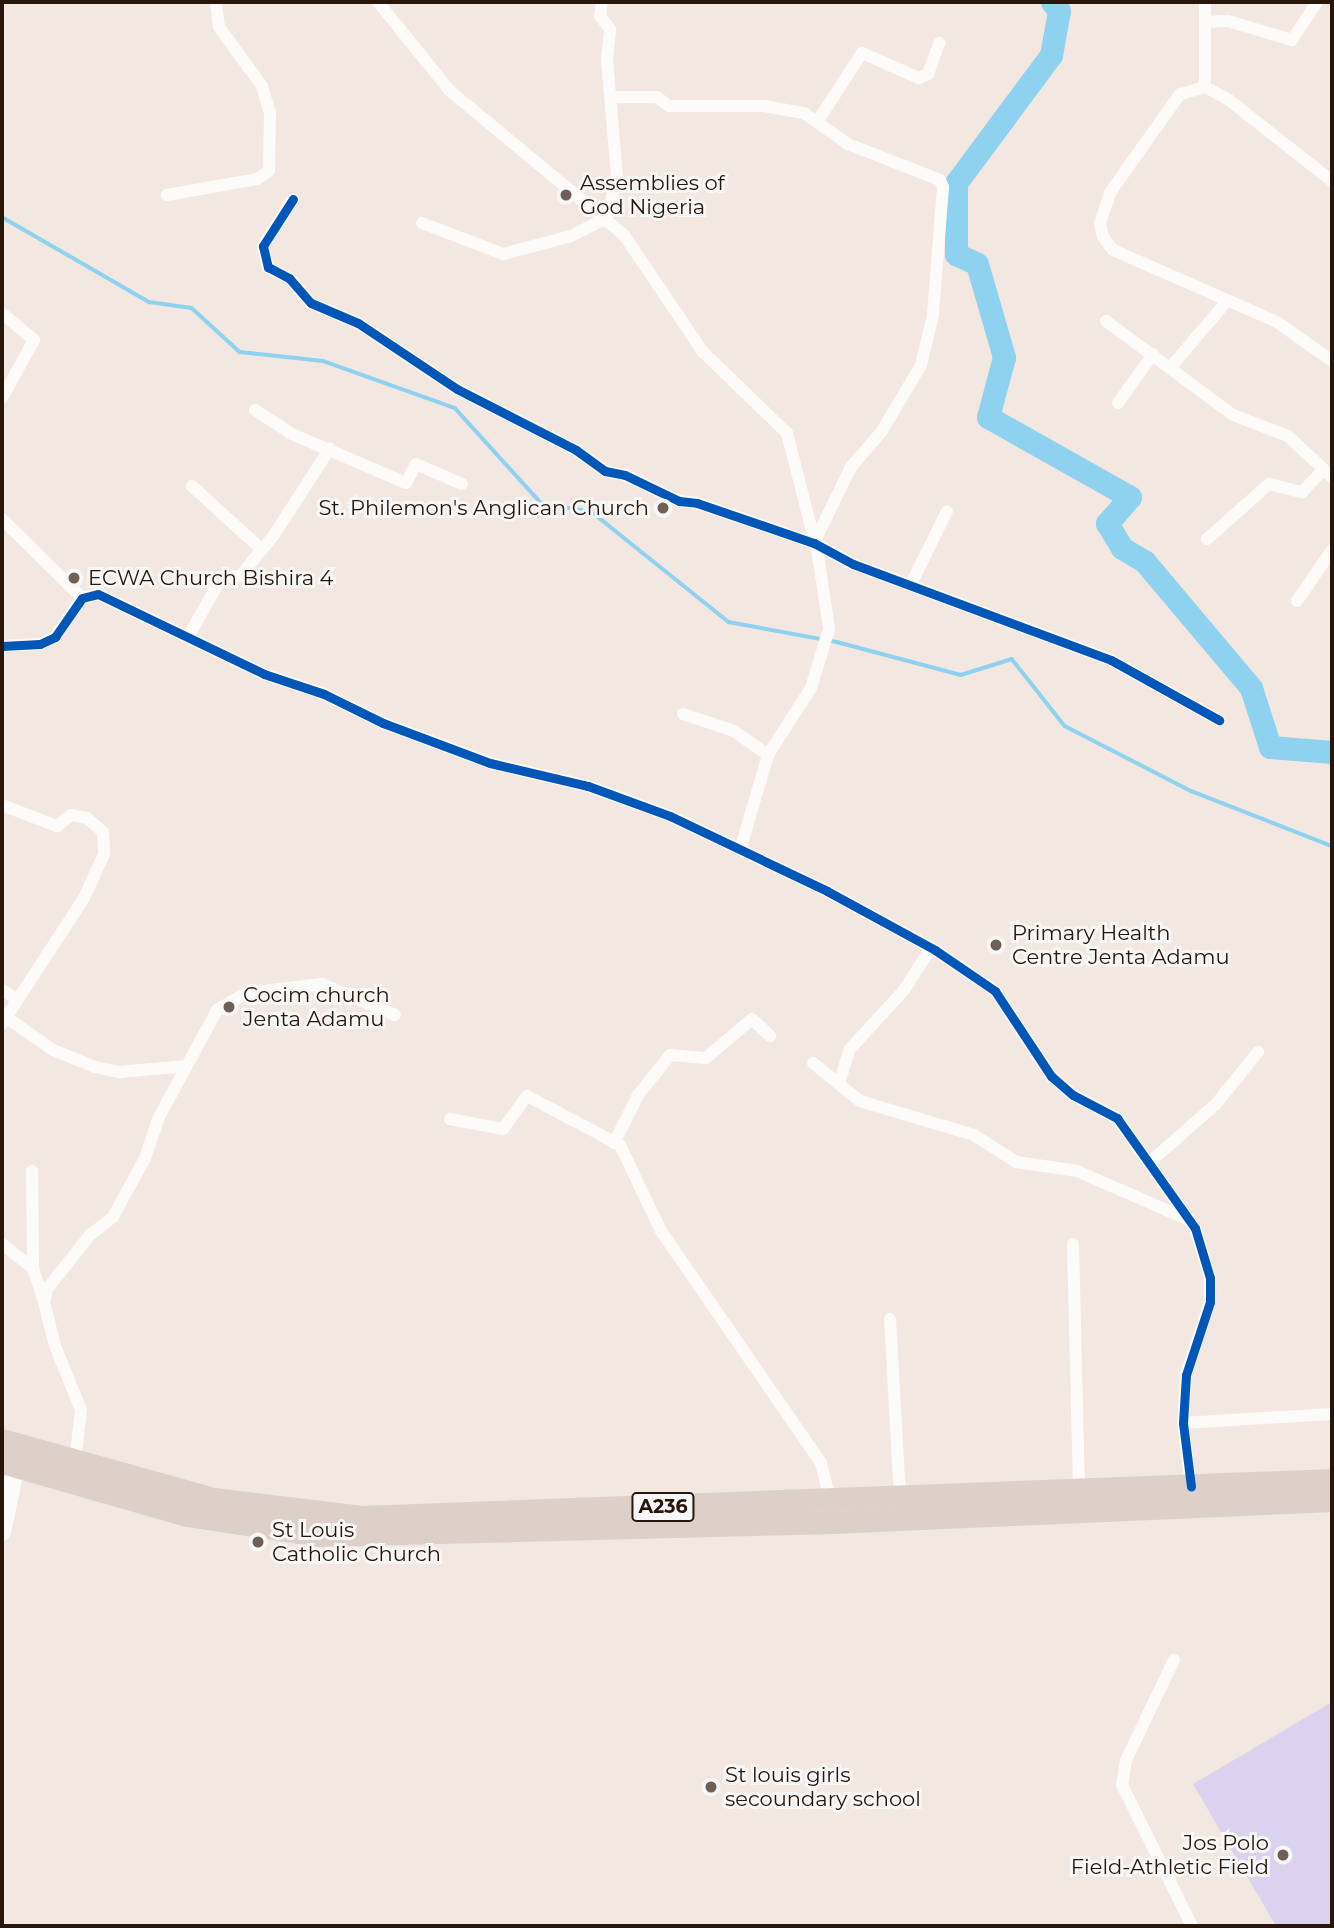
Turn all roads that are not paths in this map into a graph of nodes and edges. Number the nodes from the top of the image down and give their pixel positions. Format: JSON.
{"nodes":[{"id":1,"x":216,"y":2,"type":"edge"},
{"id":2,"x":377,"y":2,"type":"edge"},
{"id":3,"x":602,"y":2,"type":"edge"},
{"id":4,"x":1205,"y":2,"type":"edge"},
{"id":5,"x":1317,"y":2,"type":"edge"},
{"id":6,"x":1207,"y":22,"type":"junction"},
{"id":7,"x":939,"y":43,"type":"dead end"},
{"id":8,"x":1205,"y":87,"type":"junction"},
{"id":9,"x":612,"y":97,"type":"junction"},
{"id":10,"x":817,"y":122,"type":"junction"},
{"id":11,"x":1332,"y":181,"type":"edge"},
{"id":12,"x":167,"y":195,"type":"dead end"},
{"id":13,"x":293,"y":199,"type":"dead end"},
{"id":14,"x":607,"y":218,"type":"junction"},
{"id":15,"x":422,"y":223,"type":"dead end"},
{"id":16,"x":1227,"y":301,"type":"junction"},
{"id":17,"x":2,"y":313,"type":"edge"},
{"id":18,"x":1106,"y":321,"type":"dead end"},
{"id":19,"x":1153,"y":354,"type":"junction"},
{"id":20,"x":1332,"y":361,"type":"edge"},
{"id":21,"x":1171,"y":367,"type":"junction"},
{"id":22,"x":2,"y":398,"type":"edge"},
{"id":23,"x":1118,"y":403,"type":"dead end"},
{"id":24,"x":255,"y":410,"type":"dead end"},
{"id":25,"x":330,"y":448,"type":"junction"},
{"id":26,"x":1327,"y":474,"type":"edge"},
{"id":27,"x":462,"y":484,"type":"dead end"},
{"id":28,"x":192,"y":486,"type":"dead end"},
{"id":29,"x":947,"y":511,"type":"dead end"},
{"id":30,"x":2,"y":519,"type":"edge"},
{"id":31,"x":1207,"y":539,"type":"dead end"},
{"id":32,"x":814,"y":543,"type":"junction"},
{"id":33,"x":261,"y":549,"type":"junction"},
{"id":34,"x":1332,"y":550,"type":"edge"},
{"id":35,"x":911,"y":584,"type":"junction"},
{"id":36,"x":82,"y":598,"type":"junction"},
{"id":37,"x":1297,"y":601,"type":"dead end"},
{"id":38,"x":188,"y":637,"type":"junction"},
{"id":39,"x":2,"y":646,"type":"edge"},
{"id":40,"x":683,"y":715,"type":"dead end"},
{"id":41,"x":1219,"y":720,"type":"dead end"},
{"id":42,"x":768,"y":755,"type":"junction"},
{"id":43,"x":2,"y":805,"type":"edge"},
{"id":44,"x":740,"y":850,"type":"junction"},
{"id":45,"x":931,"y":948,"type":"junction"},
{"id":46,"x":2,"y":990,"type":"edge"},
{"id":47,"x":15,"y":998,"type":"junction"},
{"id":48,"x":395,"y":1015,"type":"dead end"},
{"id":49,"x":4,"y":1021,"type":"edge"},
{"id":50,"x":770,"y":1036,"type":"dead end"},
{"id":51,"x":1258,"y":1052,"type":"dead end"},
{"id":52,"x":813,"y":1063,"type":"dead end"},
{"id":53,"x":187,"y":1066,"type":"junction"},
{"id":54,"x":839,"y":1084,"type":"junction"},
{"id":55,"x":450,"y":1119,"type":"dead end"},
{"id":56,"x":614,"y":1143,"type":"junction"},
{"id":57,"x":1150,"y":1161,"type":"junction"},
{"id":58,"x":32,"y":1171,"type":"dead end"},
{"id":59,"x":1190,"y":1221,"type":"junction"},
{"id":60,"x":2,"y":1244,"type":"edge"},
{"id":61,"x":1073,"y":1244,"type":"dead end"},
{"id":62,"x":33,"y":1268,"type":"junction"},
{"id":63,"x":44,"y":1302,"type":"junction"},
{"id":64,"x":890,"y":1319,"type":"dead end"},
{"id":65,"x":1332,"y":1414,"type":"edge"},
{"id":66,"x":1183,"y":1423,"type":"junction"},
{"id":67,"x":2,"y":1440,"type":"edge"},
{"id":68,"x":75,"y":1462,"type":"junction"},
{"id":69,"x":9,"y":1464,"type":"edge"},
{"id":70,"x":1332,"y":1480,"type":"edge"},
{"id":71,"x":1191,"y":1486,"type":"junction"},
{"id":72,"x":1079,"y":1490,"type":"junction"},
{"id":73,"x":900,"y":1496,"type":"junction"},
{"id":74,"x":1332,"y":1500,"type":"edge"},
{"id":75,"x":832,"y":1511,"type":"junction"},
{"id":76,"x":2,"y":1532,"type":"edge"},
{"id":77,"x":1174,"y":1660,"type":"dead end"},
{"id":78,"x":1192,"y":1926,"type":"edge"}],
"edges":[{"from":1,"to":12,"type":"street"},
{"from":2,"to":14,"type":"street"},
{"from":3,"to":9,"type":"street"},
{"from":4,"to":6,"type":"street"},
{"from":5,"to":6,"type":"street"},
{"from":6,"to":8,"type":"street"},
{"from":7,"to":10,"type":"street"},
{"from":8,"to":11,"type":"street"},
{"from":8,"to":16,"type":"street"},
{"from":9,"to":10,"type":"street"},
{"from":9,"to":14,"type":"street"},
{"from":10,"to":32,"type":"street"},
{"from":13,"to":32,"type":"street"},
{"from":14,"to":15,"type":"street"},
{"from":14,"to":32,"type":"street"},
{"from":16,"to":20,"type":"street"},
{"from":16,"to":21,"type":"street"},
{"from":17,"to":22,"type":"street"},
{"from":18,"to":19,"type":"street"},
{"from":19,"to":21,"type":"street"},
{"from":19,"to":23,"type":"street"},
{"from":21,"to":26,"type":"street"},
{"from":24,"to":25,"type":"street"},
{"from":25,"to":27,"type":"street"},
{"from":25,"to":33,"type":"street"},
{"from":26,"to":31,"type":"street"},
{"from":28,"to":33,"type":"street"},
{"from":29,"to":35,"type":"street"},
{"from":30,"to":36,"type":"street"},
{"from":32,"to":35,"type":"street"},
{"from":32,"to":42,"type":"street"},
{"from":33,"to":38,"type":"street"},
{"from":34,"to":37,"type":"street"},
{"from":35,"to":41,"type":"street"},
{"from":36,"to":38,"type":"street"},
{"from":36,"to":39,"type":"street"},
{"from":38,"to":44,"type":"street"},
{"from":40,"to":42,"type":"street"},
{"from":42,"to":44,"type":"street"},
{"from":43,"to":47,"type":"street"},
{"from":44,"to":45,"type":"street"},
{"from":45,"to":54,"type":"street"},
{"from":45,"to":57,"type":"street"},
{"from":46,"to":47,"type":"street"},
{"from":47,"to":49,"type":"street"},
{"from":48,"to":53,"type":"street"},
{"from":49,"to":53,"type":"street"},
{"from":50,"to":56,"type":"street"},
{"from":51,"to":57,"type":"street"},
{"from":52,"to":54,"type":"street"},
{"from":53,"to":63,"type":"street"},
{"from":54,"to":59,"type":"street"},
{"from":55,"to":56,"type":"street"},
{"from":56,"to":75,"type":"street"},
{"from":57,"to":59,"type":"street"},
{"from":58,"to":62,"type":"street"},
{"from":59,"to":66,"type":"street"},
{"from":60,"to":62,"type":"street"},
{"from":61,"to":72,"type":"street"},
{"from":62,"to":63,"type":"street"},
{"from":63,"to":68,"type":"street"},
{"from":64,"to":73,"type":"street"},
{"from":65,"to":66,"type":"street"},
{"from":66,"to":71,"type":"street"},
{"from":67,"to":68,"type":"highway","number":"A236"},
{"from":68,"to":75,"type":"highway","number":"A236"},
{"from":69,"to":75,"type":"highway","number":"A236"},
{"from":69,"to":76,"type":"street"},
{"from":70,"to":71,"type":"highway","number":"A236"},
{"from":71,"to":72,"type":"highway","number":"A236"},
{"from":72,"to":73,"type":"highway","number":"A236"},
{"from":73,"to":75,"type":"highway","number":"A236"},
{"from":74,"to":75,"type":"highway","number":"A236"},
{"from":77,"to":78,"type":"street"}]}
